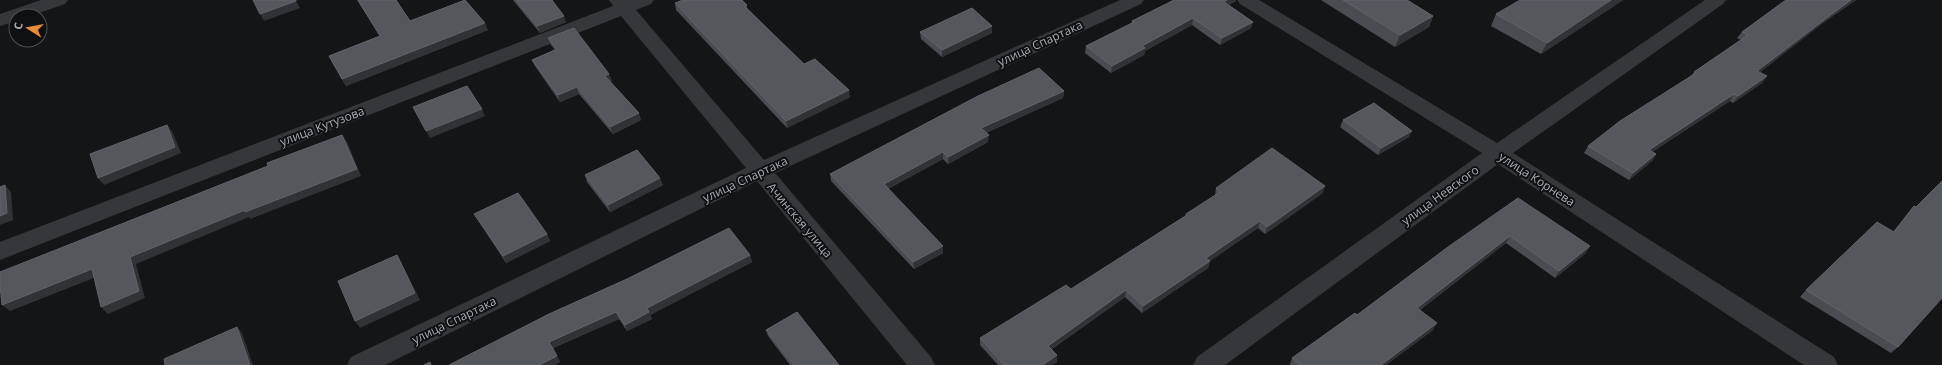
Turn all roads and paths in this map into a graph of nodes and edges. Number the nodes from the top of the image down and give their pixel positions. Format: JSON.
{"nodes":[{"id":1,"x":59,"y":0,"type":"edge"},
{"id":2,"x":645,"y":0,"type":"edge"},
{"id":3,"x":1135,"y":0,"type":"edge"},
{"id":4,"x":1246,"y":0,"type":"edge"},
{"id":5,"x":1717,"y":0,"type":"edge"},
{"id":6,"x":621,"y":4,"type":"edge"},
{"id":7,"x":0,"y":20,"type":"edge"},
{"id":8,"x":1498,"y":153,"type":"junction"},
{"id":9,"x":759,"y":171,"type":"junction"},
{"id":10,"x":0,"y":251,"type":"edge"},
{"id":11,"x":360,"y":365,"type":"edge"},
{"id":12,"x":922,"y":365,"type":"edge"},
{"id":13,"x":1206,"y":365,"type":"edge"},
{"id":14,"x":1824,"y":365,"type":"edge"}],
"edges":[{"from":1,"to":7,"type":"street"},
{"from":2,"to":6,"type":"street","name":"улица Кутузова"},
{"from":3,"to":9,"type":"street","name":"улица Спартака"},
{"from":4,"to":8,"type":"street","name":"улица Корнева"},
{"from":5,"to":8,"type":"street","name":"улица Невского"},
{"from":6,"to":9,"type":"street","name":"Ачинская улица"},
{"from":6,"to":10,"type":"street","name":"улица Кутузова"},
{"from":8,"to":13,"type":"street","name":"улица Невского"},
{"from":8,"to":14,"type":"street","name":"улица Корнева"},
{"from":9,"to":11,"type":"street","name":"улица Спартака"},
{"from":9,"to":12,"type":"street","name":"Ачинская улица"}]}
